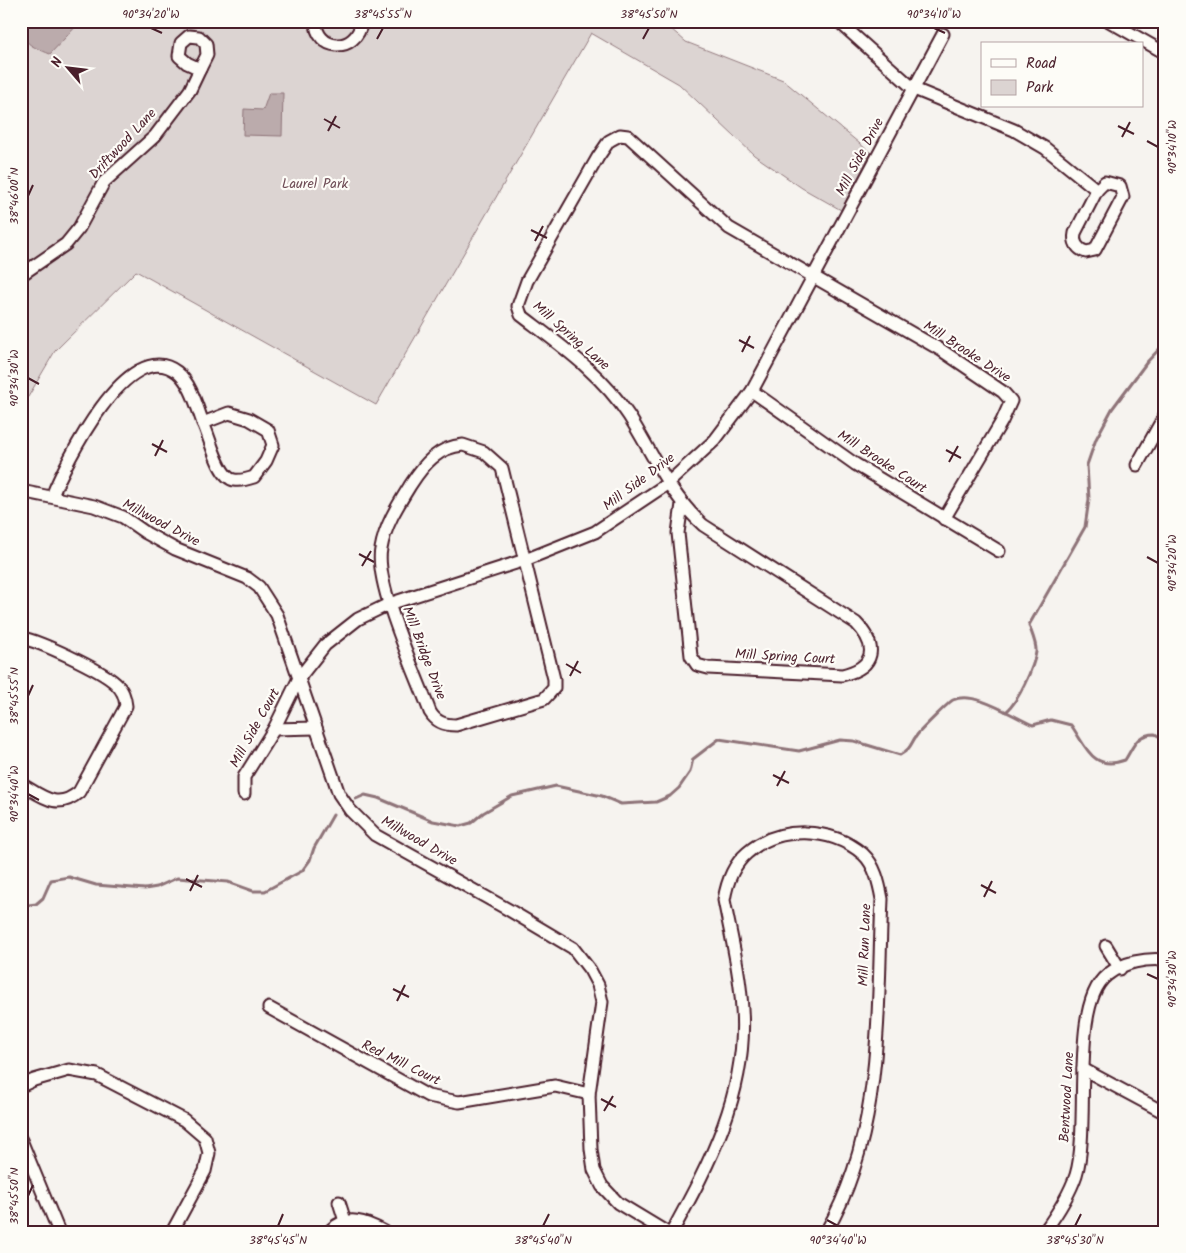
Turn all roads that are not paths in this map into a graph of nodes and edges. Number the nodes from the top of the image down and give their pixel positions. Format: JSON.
{"nodes":[{"id":1,"x":316,"y":21,"type":"edge"},
{"id":2,"x":362,"y":21,"type":"edge"},
{"id":3,"x":838,"y":21,"type":"edge"},
{"id":4,"x":1109,"y":21,"type":"edge"},
{"id":5,"x":943,"y":34,"type":"dead end"},
{"id":6,"x":1165,"y":53,"type":"edge"},
{"id":7,"x":200,"y":69,"type":"dead end"},
{"id":8,"x":914,"y":89,"type":"junction"},
{"id":9,"x":1097,"y":190,"type":"junction"},
{"id":10,"x":21,"y":275,"type":"edge"},
{"id":11,"x":814,"y":276,"type":"junction"},
{"id":12,"x":752,"y":391,"type":"junction"},
{"id":13,"x":1165,"y":415,"type":"edge"},
{"id":14,"x":203,"y":423,"type":"junction"},
{"id":15,"x":1137,"y":465,"type":"dead end"},
{"id":16,"x":667,"y":484,"type":"junction"},
{"id":17,"x":21,"y":492,"type":"edge"},
{"id":18,"x":52,"y":496,"type":"junction"},
{"id":19,"x":682,"y":504,"type":"junction"},
{"id":20,"x":944,"y":519,"type":"junction"},
{"id":21,"x":999,"y":551,"type":"dead end"},
{"id":22,"x":525,"y":560,"type":"junction"},
{"id":23,"x":390,"y":604,"type":"junction"},
{"id":24,"x":21,"y":638,"type":"edge"},
{"id":25,"x":299,"y":678,"type":"junction"},
{"id":26,"x":316,"y":728,"type":"junction"},
{"id":27,"x":274,"y":729,"type":"junction"},
{"id":28,"x":21,"y":784,"type":"edge"},
{"id":29,"x":244,"y":794,"type":"dead end"},
{"id":30,"x":1106,"y":946,"type":"dead end"},
{"id":31,"x":1165,"y":960,"type":"edge"},
{"id":32,"x":1120,"y":968,"type":"junction"},
{"id":33,"x":269,"y":1008,"type":"dead end"},
{"id":34,"x":1083,"y":1069,"type":"junction"},
{"id":35,"x":21,"y":1086,"type":"edge"},
{"id":36,"x":589,"y":1094,"type":"junction"},
{"id":37,"x":1165,"y":1113,"type":"edge"},
{"id":38,"x":21,"y":1140,"type":"edge"},
{"id":39,"x":339,"y":1202,"type":"dead end"},
{"id":40,"x":346,"y":1221,"type":"junction"},
{"id":41,"x":59,"y":1232,"type":"edge"},
{"id":42,"x":172,"y":1232,"type":"edge"},
{"id":43,"x":329,"y":1232,"type":"edge"},
{"id":44,"x":385,"y":1232,"type":"edge"},
{"id":45,"x":666,"y":1232,"type":"edge"},
{"id":46,"x":672,"y":1232,"type":"edge"},
{"id":47,"x":826,"y":1232,"type":"edge"},
{"id":48,"x":1044,"y":1232,"type":"edge"}],
"edges":[{"from":1,"to":2,"type":"street"},
{"from":3,"to":8,"type":"street"},
{"from":4,"to":6,"type":"street"},
{"from":5,"to":8,"type":"street","name":"Mill Side Drive"},
{"from":7,"to":10,"type":"street","name":"Driftwood Lane"},
{"from":8,"to":9,"type":"street"},
{"from":8,"to":11,"type":"street","name":"Mill Side Drive"},
{"from":9,"to":9,"type":"street"},
{"from":11,"to":12,"type":"street","name":"Mill Side Drive"},
{"from":11,"to":16,"type":"street","name":"Mill Spring Lane"},
{"from":11,"to":20,"type":"street","name":"Mill Brooke Drive"},
{"from":12,"to":16,"type":"street","name":"Mill Side Drive"},
{"from":12,"to":20,"type":"street","name":"Mill Brooke Court"},
{"from":13,"to":15,"type":"street"},
{"from":14,"to":14,"type":"street"},
{"from":14,"to":18,"type":"street"},
{"from":16,"to":19,"type":"street","name":"Mill Spring Court"},
{"from":16,"to":22,"type":"street","name":"Mill Side Drive"},
{"from":17,"to":18,"type":"street","name":"Millwood Drive"},
{"from":18,"to":25,"type":"street","name":"Millwood Drive"},
{"from":19,"to":19,"type":"street","name":"Mill Spring Court"},
{"from":20,"to":21,"type":"street","name":"Mill Brooke Court"},
{"from":22,"to":23,"type":"street","name":"Mill Side Drive"},
{"from":22,"to":23,"type":"street"},
{"from":22,"to":23,"type":"street","name":"Mill Bridge Drive"},
{"from":23,"to":25,"type":"street","name":"Mill Side Drive"},
{"from":24,"to":28,"type":"street"},
{"from":25,"to":26,"type":"street","name":"Millwood Drive"},
{"from":25,"to":27,"type":"street","name":"Mill Side Court"},
{"from":26,"to":27,"type":"street"},
{"from":26,"to":36,"type":"street","name":"Millwood Drive"},
{"from":27,"to":29,"type":"street","name":"Mill Side Court"},
{"from":30,"to":32,"type":"street"},
{"from":31,"to":32,"type":"street","name":"Bentwood Lane"},
{"from":32,"to":34,"type":"street","name":"Bentwood Lane"},
{"from":33,"to":36,"type":"street","name":"Red Mill Court"},
{"from":34,"to":37,"type":"street"},
{"from":34,"to":48,"type":"street","name":"Bentwood Lane"},
{"from":35,"to":42,"type":"street"},
{"from":36,"to":45,"type":"street","name":"Millwood Drive"},
{"from":38,"to":41,"type":"street"},
{"from":39,"to":40,"type":"street"},
{"from":40,"to":43,"type":"street"},
{"from":40,"to":44,"type":"street"},
{"from":46,"to":47,"type":"street","name":"Mill Run Lane"}]}
